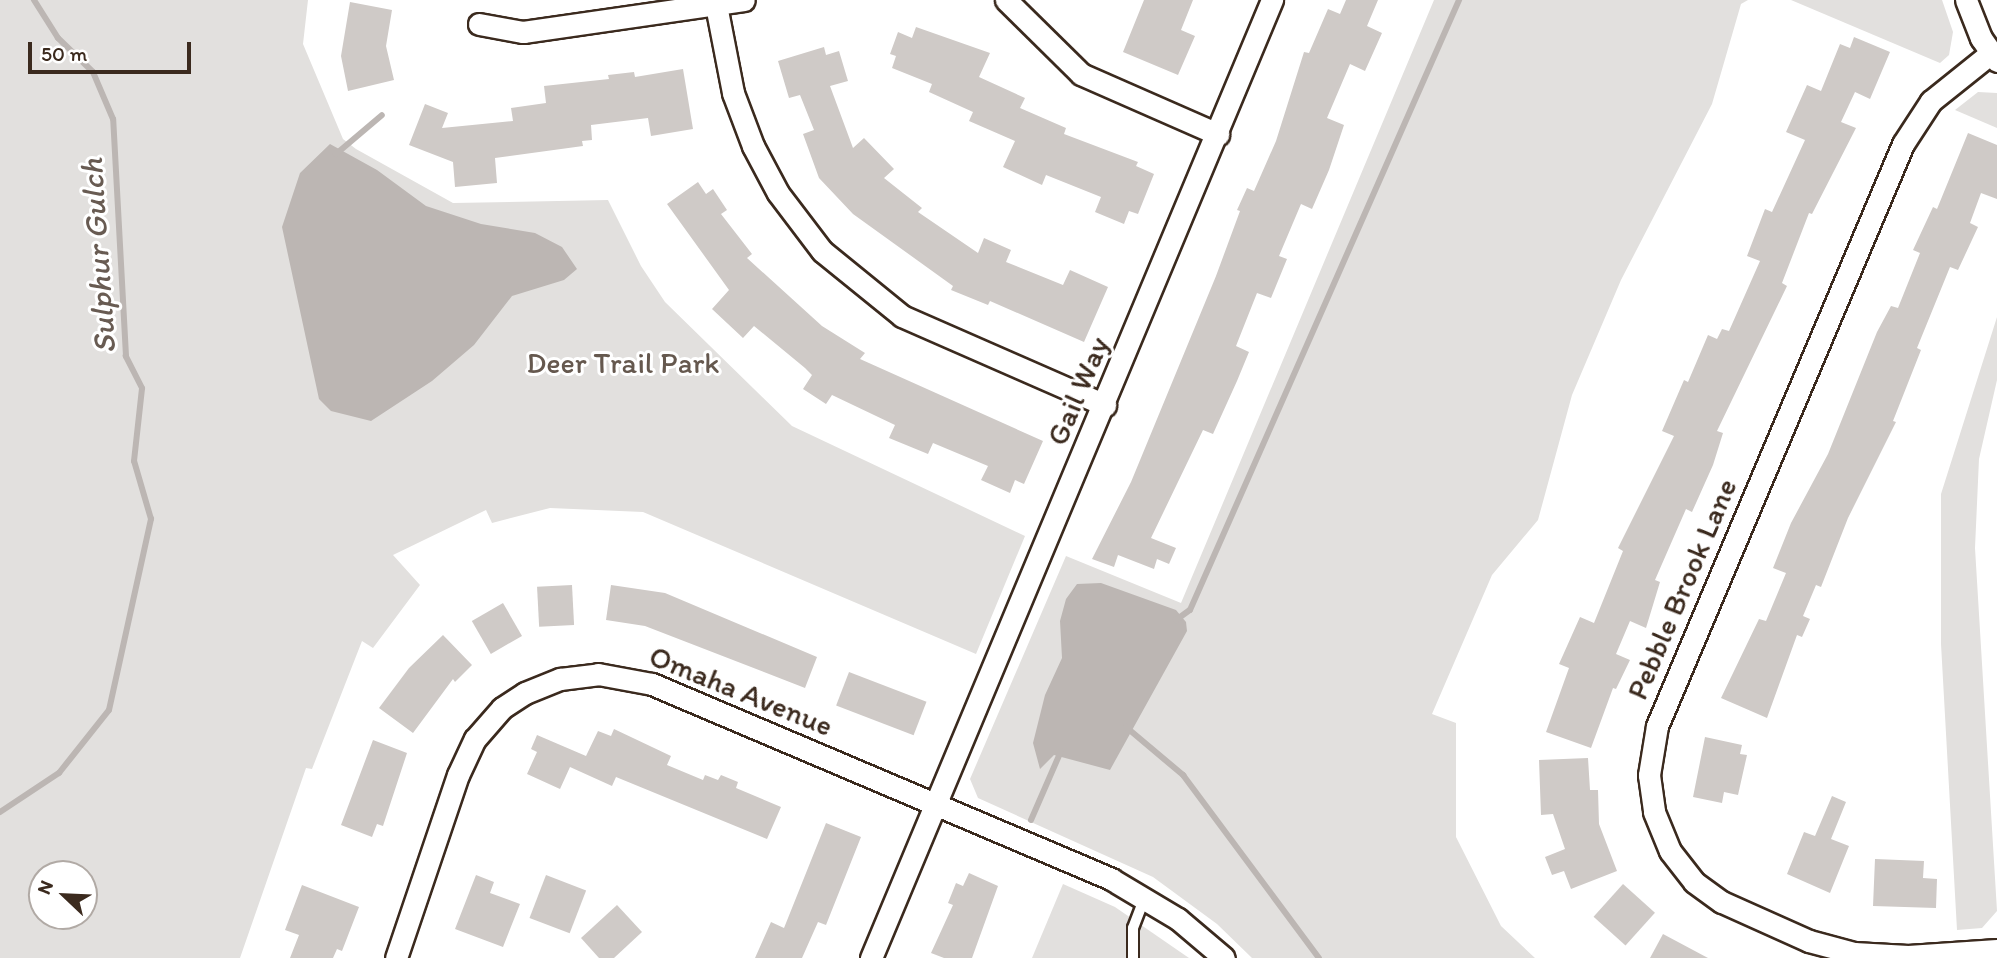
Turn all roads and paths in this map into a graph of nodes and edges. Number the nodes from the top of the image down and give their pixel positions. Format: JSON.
{"nodes":[{"id":1,"x":744,"y":0,"type":"edge"},
{"id":2,"x":1006,"y":0,"type":"edge"},
{"id":3,"x":1272,"y":0,"type":"edge"},
{"id":4,"x":1966,"y":0,"type":"edge"},
{"id":5,"x":715,"y":2,"type":"edge"},
{"id":6,"x":479,"y":24,"type":"dead end"},
{"id":7,"x":1994,"y":57,"type":"edge"},
{"id":8,"x":1218,"y":134,"type":"junction"},
{"id":9,"x":1105,"y":405,"type":"junction"},
{"id":10,"x":936,"y":805,"type":"junction"},
{"id":11,"x":1145,"y":897,"type":"junction"},
{"id":12,"x":1997,"y":950,"type":"edge"},
{"id":13,"x":396,"y":958,"type":"edge"},
{"id":14,"x":871,"y":958,"type":"edge"},
{"id":15,"x":1133,"y":958,"type":"edge"},
{"id":16,"x":1224,"y":958,"type":"edge"}],
"edges":[{"from":1,"to":5,"type":"street"},
{"from":2,"to":8,"type":"street"},
{"from":3,"to":8,"type":"street","name":"Gail Way"},
{"from":4,"to":7,"type":"street","name":"Pebble Brook Lane"},
{"from":5,"to":6,"type":"street"},
{"from":5,"to":9,"type":"street"},
{"from":7,"to":12,"type":"street","name":"Pebble Brook Lane"},
{"from":8,"to":9,"type":"street","name":"Gail Way"},
{"from":9,"to":10,"type":"street","name":"Gail Way"},
{"from":10,"to":11,"type":"street","name":"Omaha Avenue"},
{"from":10,"to":13,"type":"street","name":"Omaha Avenue"},
{"from":10,"to":14,"type":"street","name":"Gail Way"},
{"from":11,"to":15,"type":"lane"},
{"from":11,"to":16,"type":"street","name":"Omaha Avenue"}]}
